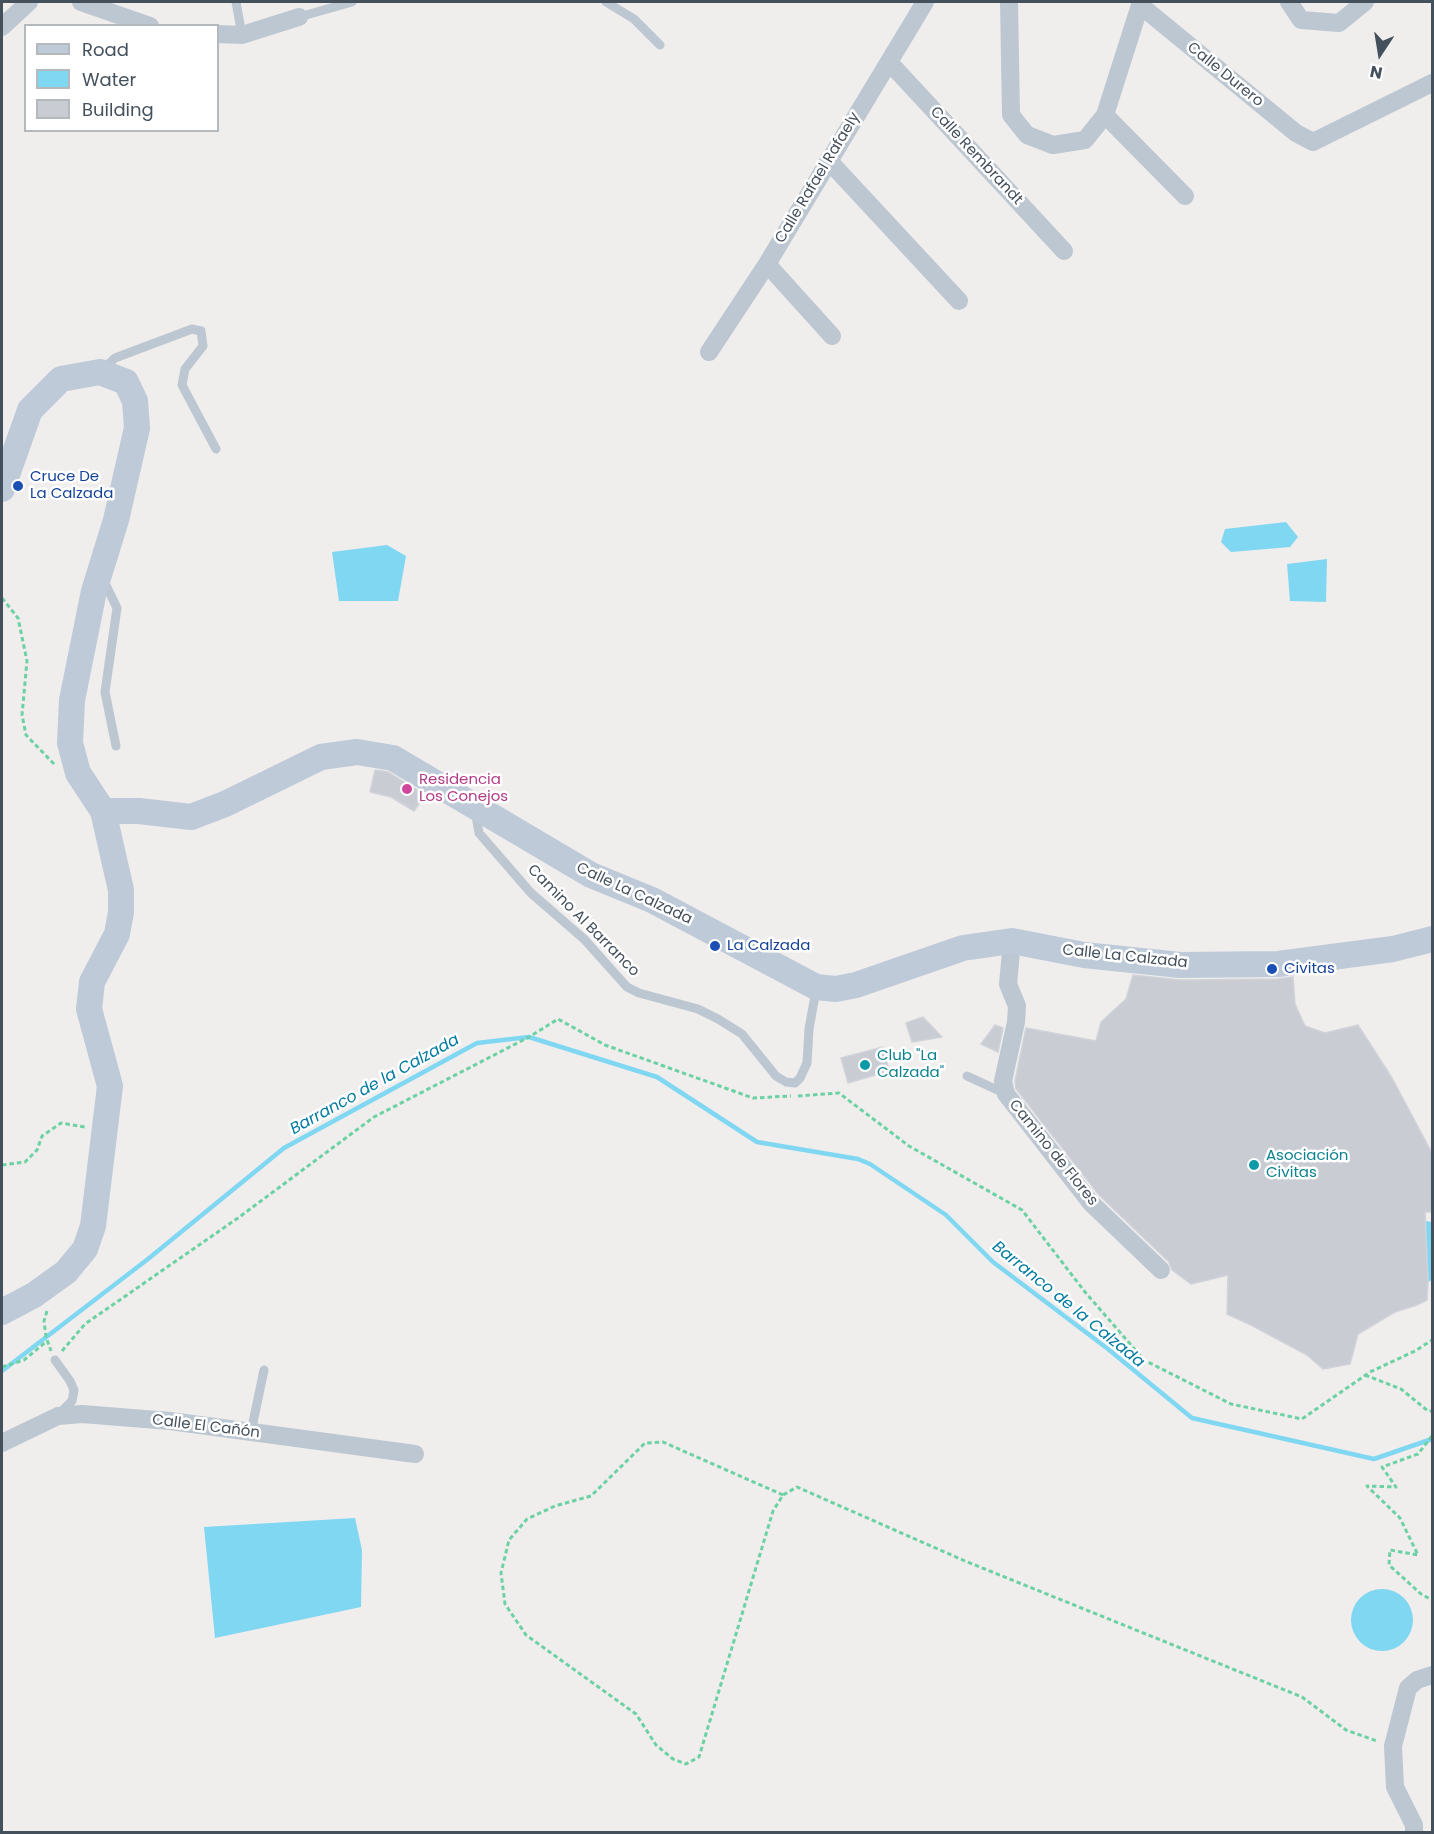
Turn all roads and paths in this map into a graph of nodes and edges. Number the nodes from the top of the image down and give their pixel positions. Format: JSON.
{"nodes":[{"id":1,"x":29,"y":2,"type":"edge"},
{"id":2,"x":81,"y":2,"type":"edge"},
{"id":3,"x":236,"y":2,"type":"edge"},
{"id":4,"x":352,"y":2,"type":"edge"},
{"id":5,"x":606,"y":2,"type":"edge"},
{"id":6,"x":925,"y":2,"type":"edge"},
{"id":7,"x":1009,"y":2,"type":"edge"},
{"id":8,"x":1289,"y":2,"type":"edge"},
{"id":9,"x":1365,"y":2,"type":"edge"},
{"id":10,"x":1140,"y":3,"type":"edge"},
{"id":11,"x":299,"y":17,"type":"joint"},
{"id":12,"x":144,"y":24,"type":"edge"},
{"id":13,"x":2,"y":27,"type":"edge"},
{"id":14,"x":219,"y":34,"type":"edge"},
{"id":15,"x":242,"y":34,"type":"junction"},
{"id":16,"x":660,"y":45,"type":"dead end"},
{"id":17,"x":889,"y":62,"type":"junction"},
{"id":18,"x":1432,"y":83,"type":"edge"},
{"id":19,"x":1105,"y":115,"type":"junction"},
{"id":20,"x":828,"y":160,"type":"junction"},
{"id":21,"x":1185,"y":196,"type":"dead end"},
{"id":22,"x":1064,"y":251,"type":"dead end"},
{"id":23,"x":767,"y":264,"type":"junction"},
{"id":24,"x":959,"y":301,"type":"dead end"},
{"id":25,"x":832,"y":336,"type":"dead end"},
{"id":26,"x":709,"y":352,"type":"dead end"},
{"id":27,"x":100,"y":372,"type":"junction"},
{"id":28,"x":216,"y":448,"type":"dead end"},
{"id":29,"x":2,"y":489,"type":"edge"},
{"id":30,"x":100,"y":573,"type":"junction"},
{"id":31,"x":2,"y":598,"type":"edge"},
{"id":32,"x":116,"y":746,"type":"dead end"},
{"id":33,"x":78,"y":773,"type":"junction"},
{"id":34,"x":475,"y":807,"type":"junction"},
{"id":35,"x":104,"y":812,"type":"junction"},
{"id":36,"x":1432,"y":939,"type":"edge"},
{"id":37,"x":1012,"y":941,"type":"junction"},
{"id":38,"x":816,"y":987,"type":"junction"},
{"id":39,"x":967,"y":1076,"type":"dead end"},
{"id":40,"x":1006,"y":1095,"type":"junction"},
{"id":41,"x":104,"y":1131,"type":"junction"},
{"id":42,"x":2,"y":1165,"type":"edge"},
{"id":43,"x":1161,"y":1270,"type":"dead end"},
{"id":44,"x":49,"y":1305,"type":"dead end"},
{"id":45,"x":2,"y":1312,"type":"edge"},
{"id":46,"x":1432,"y":1340,"type":"edge"},
{"id":47,"x":47,"y":1341,"type":"junction"},
{"id":48,"x":55,"y":1360,"type":"junction"},
{"id":49,"x":2,"y":1367,"type":"edge"},
{"id":50,"x":264,"y":1370,"type":"dead end"},
{"id":51,"x":1365,"y":1375,"type":"junction"},
{"id":52,"x":1432,"y":1411,"type":"edge"},
{"id":53,"x":58,"y":1416,"type":"junction"},
{"id":54,"x":251,"y":1432,"type":"junction"},
{"id":55,"x":1432,"y":1436,"type":"edge"},
{"id":56,"x":2,"y":1443,"type":"edge"},
{"id":57,"x":415,"y":1454,"type":"dead end"},
{"id":58,"x":783,"y":1495,"type":"junction"},
{"id":59,"x":1432,"y":1600,"type":"edge"},
{"id":60,"x":1432,"y":1675,"type":"edge"},
{"id":61,"x":1393,"y":1746,"type":"junction"},
{"id":62,"x":1414,"y":1833,"type":"edge"}],
"edges":[{"from":1,"to":13,"type":"street"},
{"from":2,"to":12,"type":"street"},
{"from":3,"to":15,"type":"lane"},
{"from":4,"to":11,"type":"lane"},
{"from":5,"to":16,"type":"lane"},
{"from":6,"to":17,"type":"street","name":"Calle Rafael Rafaely"},
{"from":7,"to":19,"type":"street"},
{"from":8,"to":9,"type":"street"},
{"from":10,"to":18,"type":"street","name":"Calle Durero"},
{"from":10,"to":19,"type":"street"},
{"from":11,"to":15,"type":"street"},
{"from":14,"to":15,"type":"street"},
{"from":17,"to":20,"type":"street","name":"Calle Rafael Rafaely"},
{"from":17,"to":22,"type":"street","name":"Calle Rembrandt"},
{"from":19,"to":21,"type":"street"},
{"from":20,"to":23,"type":"street","name":"Calle Rafael Rafaely"},
{"from":20,"to":24,"type":"street"},
{"from":23,"to":25,"type":"street"},
{"from":23,"to":26,"type":"street","name":"Calle Rafael Rafaely"},
{"from":27,"to":28,"type":"lane"},
{"from":27,"to":29,"type":"main road"},
{"from":27,"to":30,"type":"main road"},
{"from":30,"to":32,"type":"lane"},
{"from":30,"to":33,"type":"main road"},
{"from":31,"to":33,"type":"path"},
{"from":33,"to":35,"type":"main road"},
{"from":34,"to":35,"type":"main road","name":"Calle La Calzada"},
{"from":34,"to":38,"type":"main road","name":"Calle La Calzada"},
{"from":34,"to":38,"type":"lane","name":"Camino Al Barranco"},
{"from":35,"to":41,"type":"main road"},
{"from":36,"to":37,"type":"main road","name":"Calle La Calzada"},
{"from":37,"to":38,"type":"main road","name":"Calle La Calzada"},
{"from":37,"to":40,"type":"street","name":"Camino de Flores"},
{"from":39,"to":40,"type":"lane"},
{"from":40,"to":43,"type":"street","name":"Camino de Flores"},
{"from":41,"to":42,"type":"path"},
{"from":41,"to":45,"type":"main road"},
{"from":44,"to":47,"type":"path"},
{"from":46,"to":51,"type":"path"},
{"from":47,"to":48,"type":"path"},
{"from":47,"to":49,"type":"path"},
{"from":48,"to":51,"type":"path"},
{"from":48,"to":53,"type":"lane"},
{"from":50,"to":54,"type":"lane"},
{"from":51,"to":52,"type":"path"},
{"from":53,"to":54,"type":"street","name":"Calle El Cañón"},
{"from":53,"to":56,"type":"street","name":"Calle El Cañón"},
{"from":54,"to":57,"type":"street","name":"Calle El Cañón"},
{"from":55,"to":59,"type":"path"},
{"from":58,"to":58,"type":"path"},
{"from":58,"to":61,"type":"path"},
{"from":60,"to":61,"type":"street"},
{"from":61,"to":62,"type":"street"}]}
